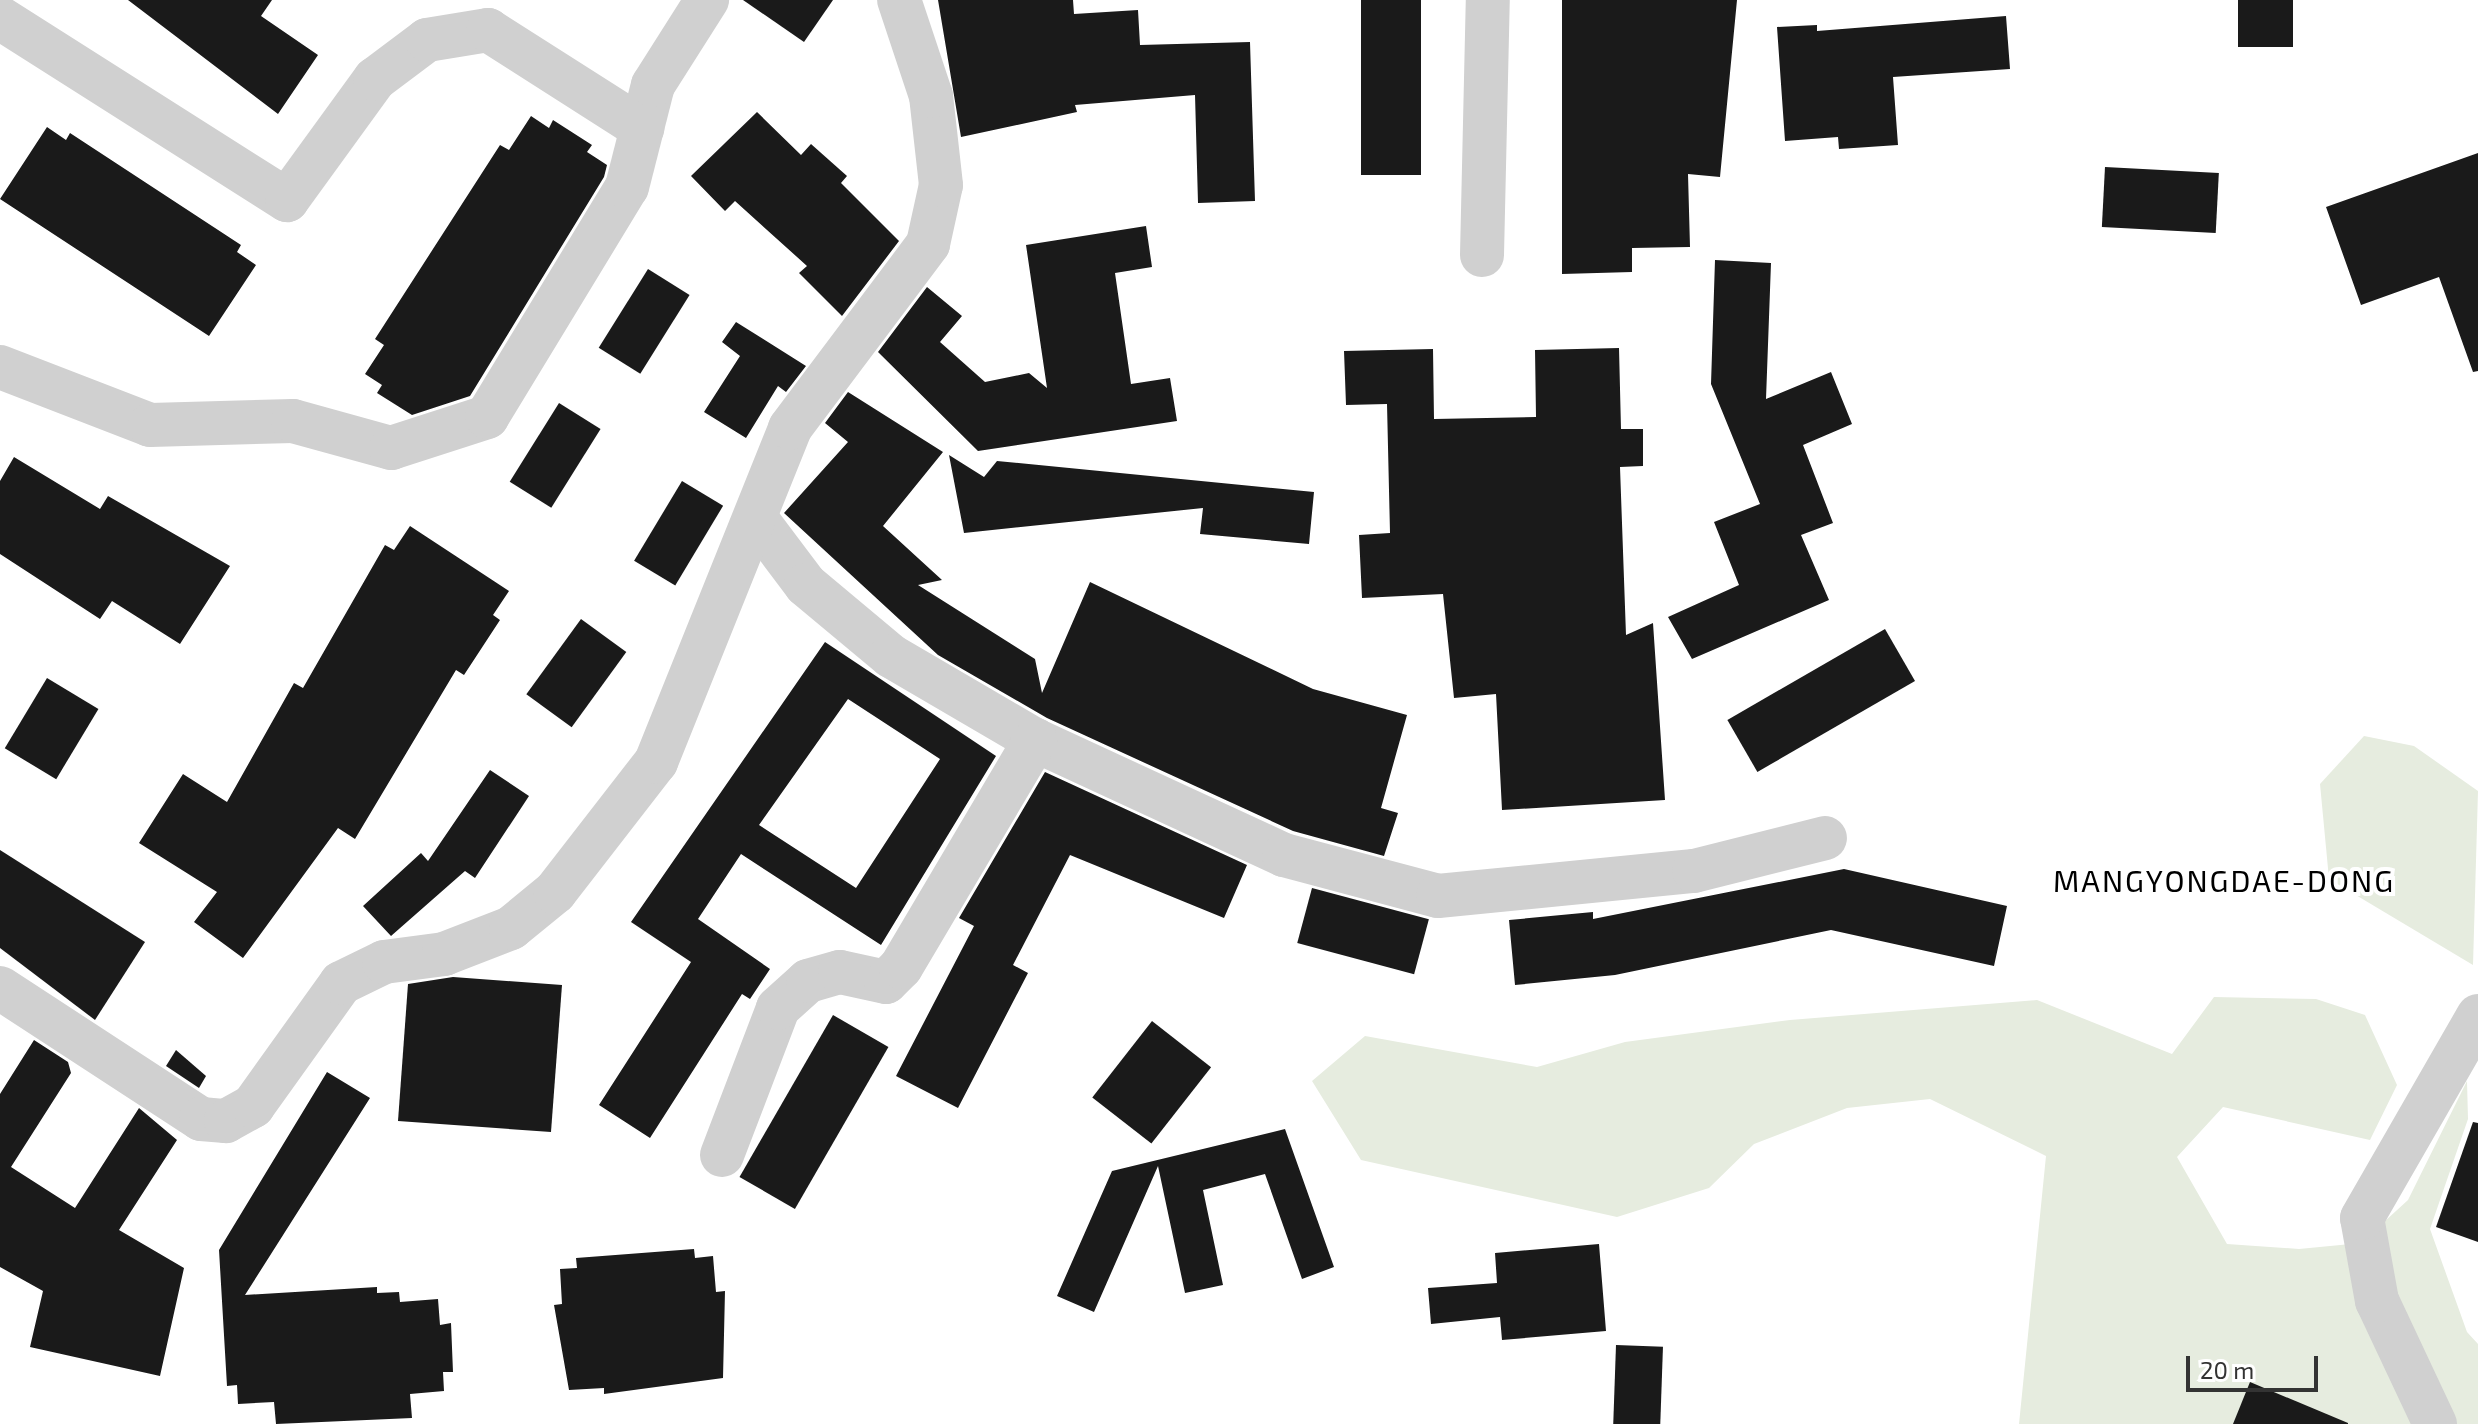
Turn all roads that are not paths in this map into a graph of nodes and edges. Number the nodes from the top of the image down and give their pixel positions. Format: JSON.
{"nodes":[{"id":1,"x":707,"y":0,"type":"edge"},
{"id":2,"x":899,"y":0,"type":"edge"},
{"id":3,"x":1488,"y":0,"type":"edge"},
{"id":4,"x":0,"y":18,"type":"edge"},
{"id":5,"x":642,"y":128,"type":"junction"},
{"id":6,"x":1482,"y":255,"type":"dead end"},
{"id":7,"x":0,"y":367,"type":"edge"},
{"id":8,"x":757,"y":520,"type":"junction"},
{"id":9,"x":1035,"y":740,"type":"junction"},
{"id":10,"x":1825,"y":838,"type":"dead end"},
{"id":11,"x":0,"y":988,"type":"edge"},
{"id":12,"x":2478,"y":1016,"type":"edge"},
{"id":13,"x":722,"y":1155,"type":"dead end"},
{"id":14,"x":2435,"y":1424,"type":"edge"}],
"edges":[{"from":1,"to":5,"type":"street"},
{"from":2,"to":8,"type":"street"},
{"from":3,"to":6,"type":"street"},
{"from":4,"to":5,"type":"street"},
{"from":5,"to":7,"type":"street"},
{"from":8,"to":9,"type":"street"},
{"from":8,"to":11,"type":"street"},
{"from":9,"to":10,"type":"street"},
{"from":9,"to":13,"type":"street"},
{"from":12,"to":14,"type":"street"}]}
